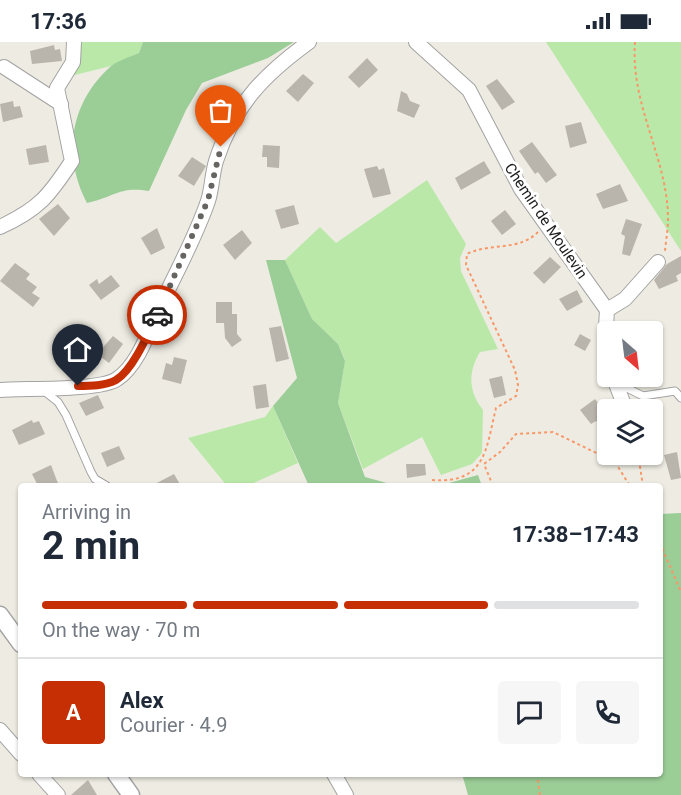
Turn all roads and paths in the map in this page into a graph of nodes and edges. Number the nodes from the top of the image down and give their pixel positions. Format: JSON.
{"nodes":[{"id":1,"x":74,"y":42,"type":"edge"},
{"id":2,"x":309,"y":42,"type":"edge"},
{"id":3,"x":416,"y":42,"type":"edge"},
{"id":4,"x":635,"y":42,"type":"edge"},
{"id":5,"x":4,"y":67,"type":"dead end"},
{"id":6,"x":61,"y":104,"type":"junction"},
{"id":7,"x":546,"y":224,"type":"junction"},
{"id":8,"x":0,"y":227,"type":"edge"},
{"id":9,"x":658,"y":262,"type":"joint"},
{"id":10,"x":607,"y":310,"type":"junction"},
{"id":11,"x":606,"y":321,"type":"edge"},
{"id":12,"x":628,"y":387,"type":"edge"},
{"id":13,"x":40,"y":388,"type":"junction"},
{"id":14,"x":0,"y":390,"type":"edge"},
{"id":15,"x":681,"y":398,"type":"edge"},
{"id":16,"x":640,"y":465,"type":"edge"},
{"id":17,"x":432,"y":480,"type":"dead end"},
{"id":18,"x":104,"y":483,"type":"edge"},
{"id":19,"x":492,"y":483,"type":"edge"},
{"id":20,"x":628,"y":483,"type":"edge"},
{"id":21,"x":643,"y":483,"type":"edge"},
{"id":22,"x":663,"y":550,"type":"edge"},
{"id":23,"x":681,"y":592,"type":"edge"},
{"id":24,"x":0,"y":615,"type":"edge"},
{"id":25,"x":18,"y":640,"type":"edge"},
{"id":26,"x":0,"y":730,"type":"edge"},
{"id":27,"x":18,"y":751,"type":"edge"},
{"id":28,"x":42,"y":777,"type":"edge"},
{"id":29,"x":118,"y":777,"type":"edge"},
{"id":30,"x":336,"y":777,"type":"edge"},
{"id":31,"x":537,"y":777,"type":"edge"},
{"id":32,"x":58,"y":795,"type":"edge"},
{"id":33,"x":131,"y":795,"type":"edge"},
{"id":34,"x":346,"y":795,"type":"edge"},
{"id":35,"x":540,"y":795,"type":"edge"}],
"edges":[{"from":1,"to":6,"type":"street"},
{"from":2,"to":13,"type":"street"},
{"from":3,"to":7,"type":"street","name":"Chemin de Moulevin"},
{"from":4,"to":9,"type":"path"},
{"from":5,"to":6,"type":"street"},
{"from":6,"to":8,"type":"street"},
{"from":7,"to":10,"type":"street","name":"Chemin de Moulevin"},
{"from":7,"to":17,"type":"path"},
{"from":9,"to":10,"type":"street"},
{"from":10,"to":11,"type":"street"},
{"from":12,"to":15,"type":"lane"},
{"from":13,"to":14,"type":"street"},
{"from":13,"to":18,"type":"lane"},
{"from":16,"to":21,"type":"path"},
{"from":19,"to":20,"type":"path"},
{"from":22,"to":23,"type":"path"},
{"from":24,"to":25,"type":"street"},
{"from":26,"to":27,"type":"street"},
{"from":28,"to":32,"type":"street"},
{"from":29,"to":33,"type":"street"},
{"from":30,"to":34,"type":"street"},
{"from":31,"to":35,"type":"path"}]}
